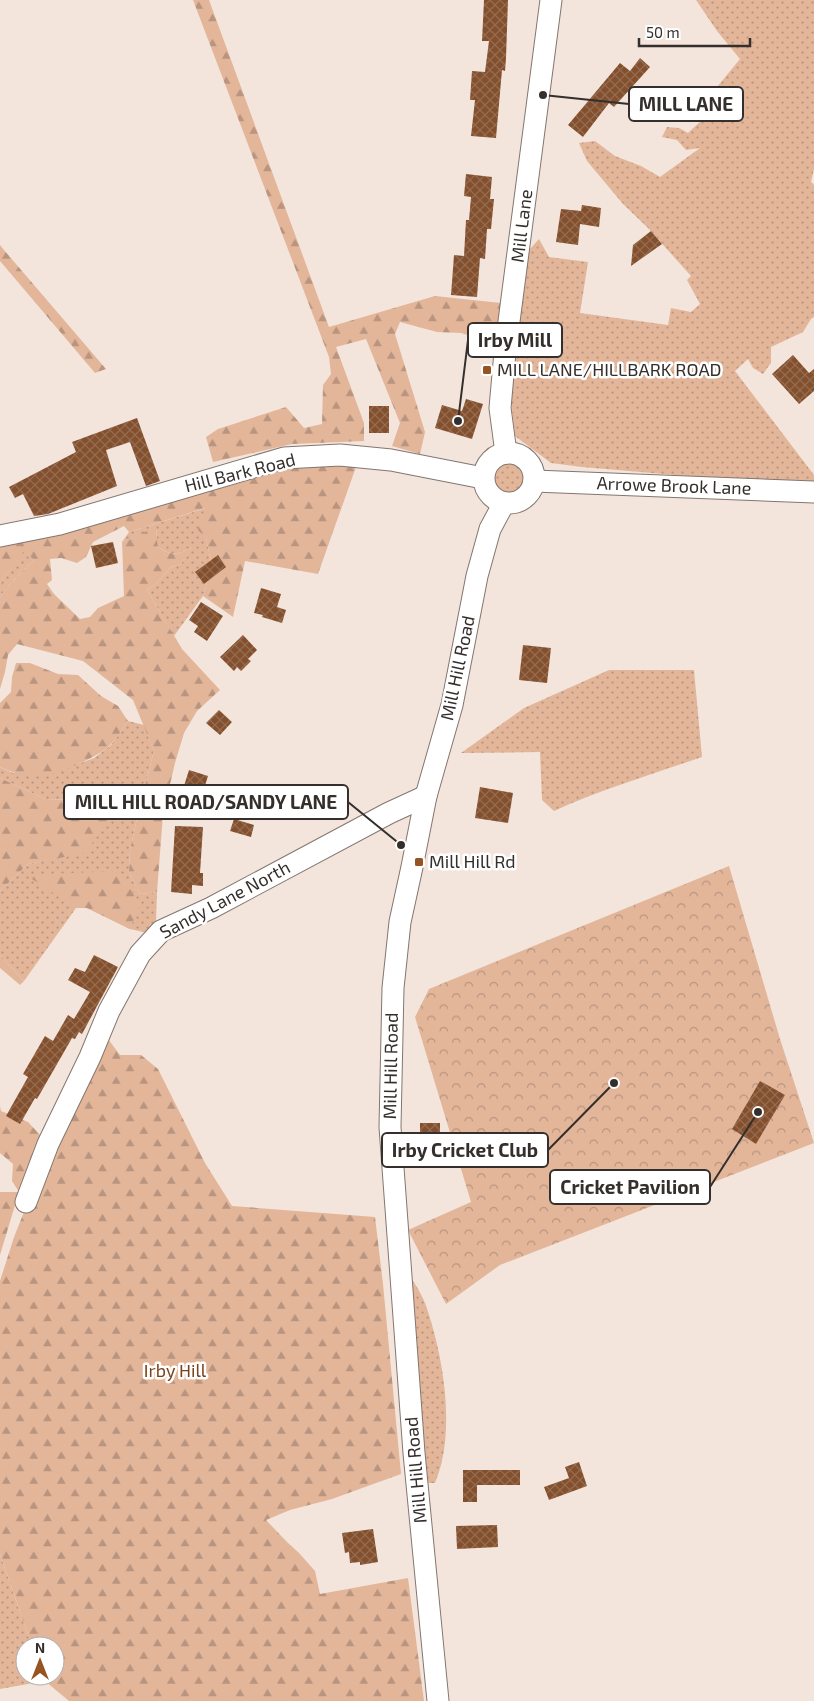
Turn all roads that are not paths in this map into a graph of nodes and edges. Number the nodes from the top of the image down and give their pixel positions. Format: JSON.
{"nodes":[{"id":1,"x":551,"y":0,"type":"edge"},
{"id":2,"x":506,"y":453,"type":"junction"},
{"id":3,"x":484,"y":478,"type":"junction"},
{"id":4,"x":534,"y":481,"type":"junction"},
{"id":5,"x":814,"y":492,"type":"edge"},
{"id":6,"x":504,"y":503,"type":"junction"},
{"id":7,"x":0,"y":536,"type":"edge"},
{"id":8,"x":426,"y":796,"type":"junction"},
{"id":9,"x":26,"y":1202,"type":"dead end"},
{"id":10,"x":438,"y":1701,"type":"edge"}],
"edges":[{"from":1,"to":2,"type":"street","name":"Mill Lane"},
{"from":2,"to":3,"type":"street"},
{"from":2,"to":4,"type":"street"},
{"from":3,"to":6,"type":"street"},
{"from":3,"to":7,"type":"street","name":"Hill Bark Road"},
{"from":4,"to":5,"type":"street","name":"Arrowe Brook Lane"},
{"from":4,"to":6,"type":"street"},
{"from":6,"to":8,"type":"street","name":"Mill Hill Road"},
{"from":8,"to":9,"type":"street","name":"Sandy Lane North"},
{"from":8,"to":10,"type":"street","name":"Mill Hill Road"}]}
